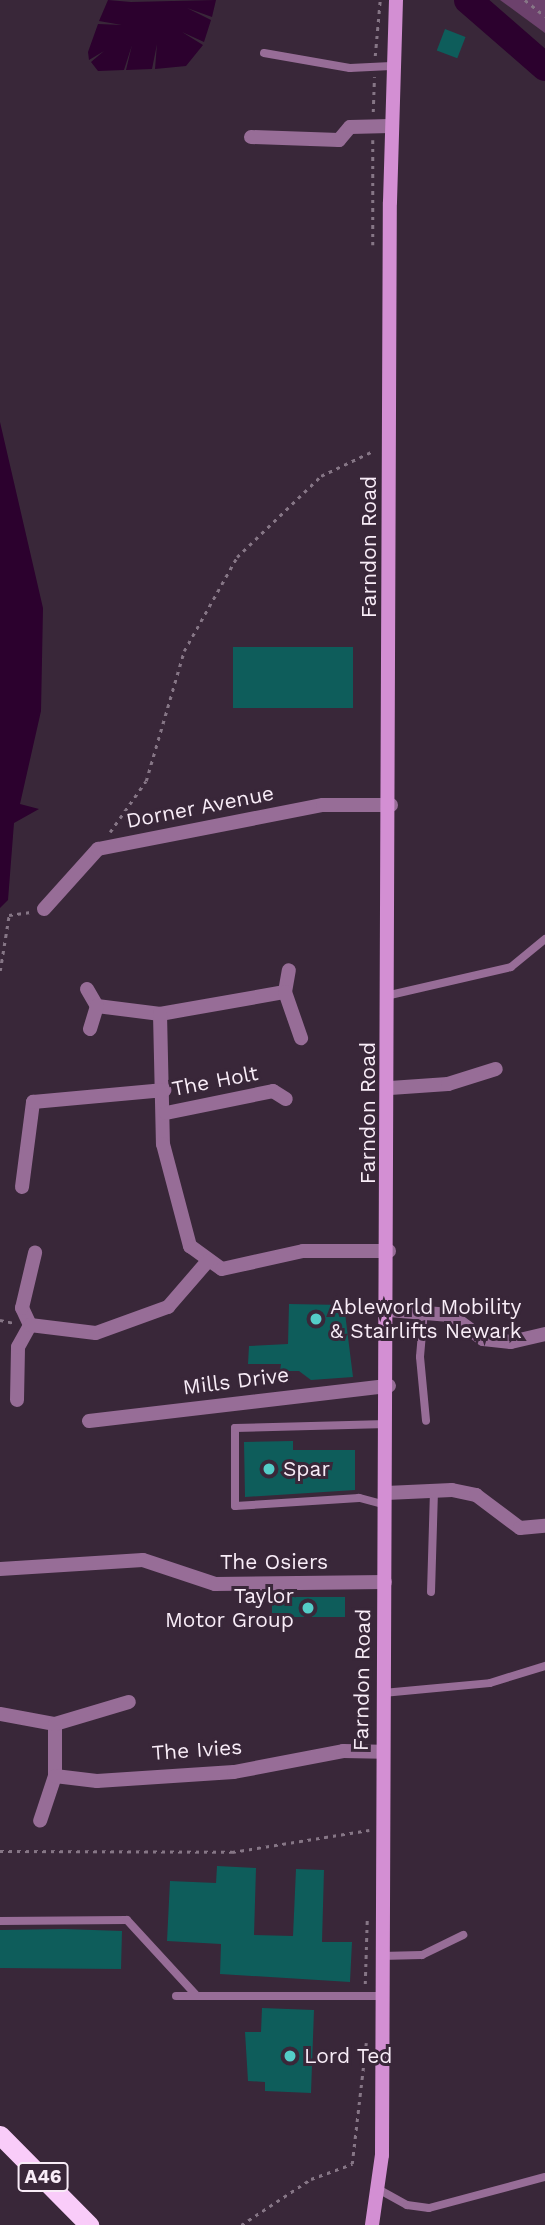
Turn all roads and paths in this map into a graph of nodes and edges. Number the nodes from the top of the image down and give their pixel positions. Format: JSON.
{"nodes":[{"id":1,"x":525,"y":0,"type":"edge"},
{"id":2,"x":396,"y":1,"type":"edge"},
{"id":3,"x":545,"y":16,"type":"edge"},
{"id":4,"x":264,"y":53,"type":"dead end"},
{"id":5,"x":391,"y":66,"type":"junction"},
{"id":6,"x":390,"y":126,"type":"junction"},
{"id":7,"x":251,"y":137,"type":"dead end"},
{"id":8,"x":390,"y":450,"type":"junction"},
{"id":9,"x":391,"y":805,"type":"junction"},
{"id":10,"x":98,"y":849,"type":"junction"},
{"id":11,"x":44,"y":909,"type":"joint"},
{"id":12,"x":545,"y":939,"type":"edge"},
{"id":13,"x":289,"y":970,"type":"dead end"},
{"id":14,"x":0,"y":971,"type":"edge"},
{"id":15,"x":88,"y":989,"type":"dead end"},
{"id":16,"x":285,"y":992,"type":"junction"},
{"id":17,"x":390,"y":995,"type":"junction"},
{"id":18,"x":97,"y":1006,"type":"junction"},
{"id":19,"x":160,"y":1014,"type":"junction"},
{"id":20,"x":90,"y":1029,"type":"dead end"},
{"id":21,"x":301,"y":1038,"type":"dead end"},
{"id":22,"x":496,"y":1069,"type":"dead end"},
{"id":23,"x":390,"y":1088,"type":"junction"},
{"id":24,"x":276,"y":1089,"type":"dead end"},
{"id":25,"x":164,"y":1090,"type":"junction"},
{"id":26,"x":166,"y":1113,"type":"junction"},
{"id":27,"x":22,"y":1187,"type":"dead end"},
{"id":28,"x":389,"y":1251,"type":"junction"},
{"id":29,"x":35,"y":1253,"type":"dead end"},
{"id":30,"x":207,"y":1262,"type":"junction"},
{"id":31,"x":389,"y":1310,"type":"junction"},
{"id":32,"x":424,"y":1310,"type":"junction"},
{"id":33,"x":30,"y":1325,"type":"junction"},
{"id":34,"x":545,"y":1334,"type":"edge"},
{"id":35,"x":389,"y":1386,"type":"junction"},
{"id":36,"x":17,"y":1400,"type":"dead end"},
{"id":37,"x":89,"y":1421,"type":"dead end"},
{"id":38,"x":426,"y":1421,"type":"dead end"},
{"id":39,"x":388,"y":1424,"type":"junction"},
{"id":40,"x":434,"y":1491,"type":"junction"},
{"id":41,"x":386,"y":1499,"type":"junction"},
{"id":42,"x":545,"y":1526,"type":"edge"},
{"id":43,"x":0,"y":1569,"type":"edge"},
{"id":44,"x":385,"y":1582,"type":"junction"},
{"id":45,"x":431,"y":1592,"type":"dead end"},
{"id":46,"x":545,"y":1666,"type":"edge"},
{"id":47,"x":383,"y":1693,"type":"junction"},
{"id":48,"x":130,"y":1702,"type":"dead end"},
{"id":49,"x":0,"y":1714,"type":"edge"},
{"id":50,"x":55,"y":1724,"type":"junction"},
{"id":51,"x":382,"y":1752,"type":"junction"},
{"id":52,"x":55,"y":1776,"type":"junction"},
{"id":53,"x":40,"y":1821,"type":"dead end"},
{"id":54,"x":382,"y":1829,"type":"junction"},
{"id":55,"x":0,"y":1851,"type":"edge"},
{"id":56,"x":0,"y":1921,"type":"edge"},
{"id":57,"x":463,"y":1935,"type":"dead end"},
{"id":58,"x":381,"y":1956,"type":"junction"},
{"id":59,"x":176,"y":1996,"type":"dead end"},
{"id":60,"x":197,"y":1996,"type":"junction"},
{"id":61,"x":381,"y":1996,"type":"junction"},
{"id":62,"x":367,"y":2032,"type":"dead end"},
{"id":63,"x":0,"y":2135,"type":"edge"},
{"id":64,"x":545,"y":2176,"type":"edge"},
{"id":65,"x":378,"y":2189,"type":"junction"},
{"id":66,"x":91,"y":2223,"type":"edge"},
{"id":67,"x":371,"y":2224,"type":"edge"},
{"id":68,"x":241,"y":2225,"type":"edge"}],
"edges":[{"from":1,"to":3,"type":"path"},
{"from":2,"to":5,"type":"main road","name":"Farndon Road"},
{"from":4,"to":5,"type":"lane"},
{"from":5,"to":6,"type":"main road","name":"Farndon Road"},
{"from":6,"to":7,"type":"street"},
{"from":6,"to":8,"type":"main road","name":"Farndon Road"},
{"from":8,"to":9,"type":"main road","name":"Farndon Road"},
{"from":8,"to":10,"type":"path"},
{"from":9,"to":10,"type":"street","name":"Dorner Avenue"},
{"from":9,"to":17,"type":"main road","name":"Farndon Road"},
{"from":10,"to":11,"type":"street"},
{"from":11,"to":14,"type":"path"},
{"from":12,"to":17,"type":"lane"},
{"from":13,"to":16,"type":"street"},
{"from":15,"to":18,"type":"street"},
{"from":16,"to":19,"type":"street"},
{"from":16,"to":21,"type":"street"},
{"from":17,"to":23,"type":"main road","name":"Farndon Road"},
{"from":18,"to":19,"type":"street"},
{"from":18,"to":20,"type":"street"},
{"from":19,"to":25,"type":"street"},
{"from":22,"to":23,"type":"street"},
{"from":23,"to":28,"type":"main road","name":"Farndon Road"},
{"from":24,"to":26,"type":"street","name":"The Holt"},
{"from":25,"to":26,"type":"street"},
{"from":25,"to":27,"type":"street"},
{"from":26,"to":30,"type":"street"},
{"from":28,"to":30,"type":"street"},
{"from":28,"to":31,"type":"main road","name":"Farndon Road"},
{"from":29,"to":33,"type":"street"},
{"from":30,"to":33,"type":"street"},
{"from":31,"to":32,"type":"street"},
{"from":31,"to":35,"type":"main road","name":"Farndon Road"},
{"from":32,"to":34,"type":"street"},
{"from":32,"to":38,"type":"lane"},
{"from":33,"to":36,"type":"street"},
{"from":35,"to":37,"type":"street","name":"Mills Drive"},
{"from":35,"to":39,"type":"main road","name":"Farndon Road"},
{"from":39,"to":41,"type":"main road","name":"Farndon Road"},
{"from":39,"to":41,"type":"lane"},
{"from":40,"to":41,"type":"street"},
{"from":40,"to":42,"type":"street"},
{"from":40,"to":45,"type":"lane"},
{"from":41,"to":44,"type":"main road","name":"Farndon Road"},
{"from":43,"to":44,"type":"street","name":"The Osiers"},
{"from":44,"to":47,"type":"main road","name":"Farndon Road"},
{"from":46,"to":47,"type":"lane"},
{"from":47,"to":51,"type":"main road","name":"Farndon Road"},
{"from":48,"to":50,"type":"street"},
{"from":49,"to":50,"type":"street"},
{"from":50,"to":52,"type":"street"},
{"from":51,"to":52,"type":"street","name":"The Ivies"},
{"from":51,"to":54,"type":"main road","name":"Farndon Road"},
{"from":52,"to":53,"type":"street"},
{"from":54,"to":55,"type":"path"},
{"from":54,"to":58,"type":"main road","name":"Farndon Road"},
{"from":56,"to":60,"type":"lane"},
{"from":57,"to":58,"type":"lane"},
{"from":58,"to":61,"type":"main road","name":"Farndon Road"},
{"from":59,"to":60,"type":"lane"},
{"from":60,"to":61,"type":"lane"},
{"from":61,"to":65,"type":"main road","name":"Farndon Road"},
{"from":62,"to":68,"type":"path"},
{"from":63,"to":66,"type":"highway","number":"A46"},
{"from":64,"to":65,"type":"lane"},
{"from":65,"to":67,"type":"main road","name":"Farndon Road"}]}
